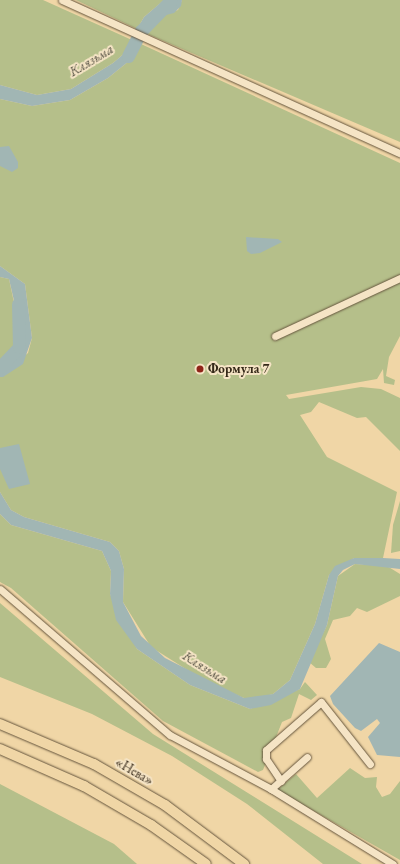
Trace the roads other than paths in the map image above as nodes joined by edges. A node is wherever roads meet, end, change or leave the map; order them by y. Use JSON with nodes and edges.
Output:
{"nodes":[{"id":1,"x":62,"y":0,"type":"edge"},
{"id":2,"x":400,"y":152,"type":"edge"},
{"id":3,"x":400,"y":278,"type":"edge"},
{"id":4,"x":275,"y":336,"type":"dead end"},
{"id":5,"x":0,"y":589,"type":"edge"},
{"id":6,"x":0,"y":724,"type":"edge"},
{"id":7,"x":0,"y":749,"type":"edge"},
{"id":8,"x":307,"y":758,"type":"dead end"},
{"id":9,"x":370,"y":764,"type":"dead end"},
{"id":10,"x":281,"y":781,"type":"junction"},
{"id":11,"x":271,"y":789,"type":"junction"},
{"id":12,"x":206,"y":864,"type":"edge"},
{"id":13,"x":244,"y":864,"type":"edge"},
{"id":14,"x":393,"y":864,"type":"edge"}],
"edges":[{"from":1,"to":2,"type":"street"},
{"from":3,"to":4,"type":"street"},
{"from":5,"to":11,"type":"street"},
{"from":6,"to":13,"type":"highway","name":"«Нева»"},
{"from":7,"to":12,"type":"highway"},
{"from":8,"to":10,"type":"street"},
{"from":9,"to":10,"type":"street"},
{"from":10,"to":11,"type":"street"},
{"from":11,"to":14,"type":"street"}]}
